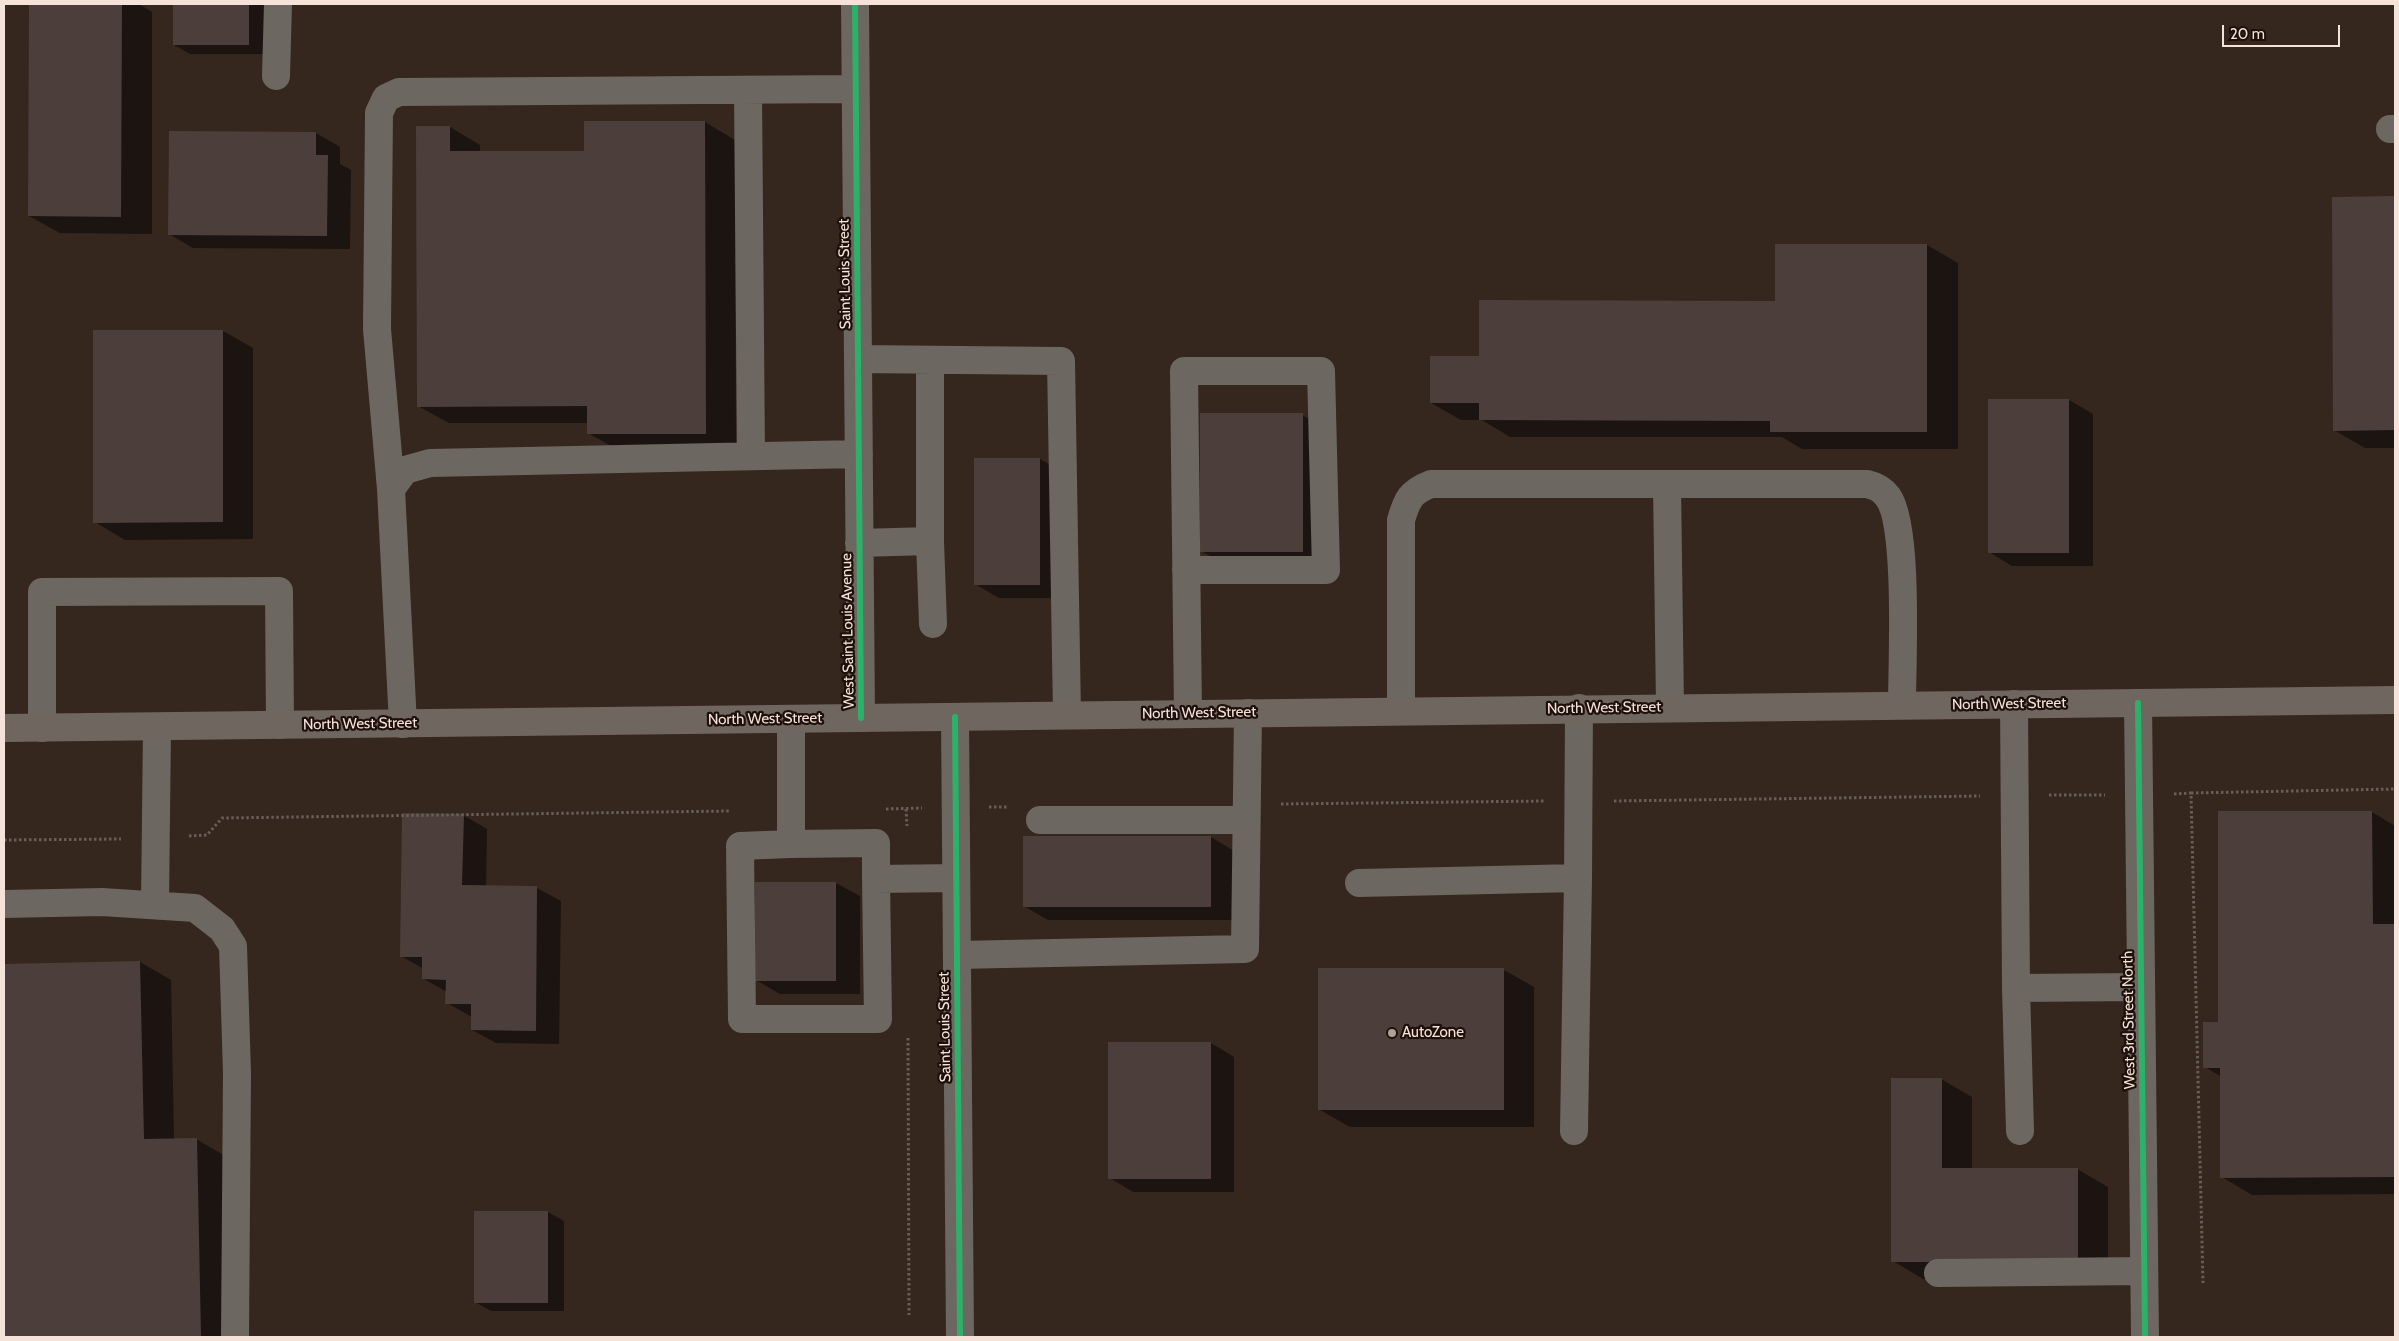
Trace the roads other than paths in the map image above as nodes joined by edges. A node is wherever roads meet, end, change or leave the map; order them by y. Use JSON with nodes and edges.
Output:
{"nodes":[{"id":1,"x":278,"y":4,"type":"edge"},
{"id":2,"x":854,"y":4,"type":"edge"},
{"id":3,"x":276,"y":76,"type":"dead end"},
{"id":4,"x":855,"y":89,"type":"junction"},
{"id":5,"x":748,"y":90,"type":"junction"},
{"id":6,"x":858,"y":359,"type":"junction"},
{"id":7,"x":930,"y":360,"type":"junction"},
{"id":8,"x":859,"y":454,"type":"junction"},
{"id":9,"x":751,"y":456,"type":"junction"},
{"id":10,"x":1667,"y":484,"type":"junction"},
{"id":11,"x":391,"y":489,"type":"junction"},
{"id":12,"x":930,"y":541,"type":"junction"},
{"id":13,"x":859,"y":543,"type":"junction"},
{"id":14,"x":1186,"y":570,"type":"junction"},
{"id":15,"x":933,"y":624,"type":"dead end"},
{"id":16,"x":2395,"y":700,"type":"edge"},
{"id":17,"x":2138,"y":703,"type":"junction"},
{"id":18,"x":2014,"y":704,"type":"junction"},
{"id":19,"x":1902,"y":705,"type":"junction"},
{"id":20,"x":1670,"y":707,"type":"junction"},
{"id":21,"x":1579,"y":708,"type":"junction"},
{"id":22,"x":1401,"y":711,"type":"junction"},
{"id":23,"x":1248,"y":713,"type":"junction"},
{"id":24,"x":1188,"y":714,"type":"junction"},
{"id":25,"x":1067,"y":715,"type":"junction"},
{"id":26,"x":955,"y":717,"type":"junction"},
{"id":27,"x":861,"y":718,"type":"junction"},
{"id":28,"x":791,"y":719,"type":"junction"},
{"id":29,"x":403,"y":724,"type":"junction"},
{"id":30,"x":280,"y":725,"type":"junction"},
{"id":31,"x":157,"y":727,"type":"junction"},
{"id":32,"x":4,"y":728,"type":"edge"},
{"id":33,"x":42,"y":728,"type":"junction"},
{"id":34,"x":1246,"y":812,"type":"junction"},
{"id":35,"x":1040,"y":820,"type":"dead end"},
{"id":36,"x":791,"y":844,"type":"junction"},
{"id":37,"x":956,"y":878,"type":"junction"},
{"id":38,"x":1578,"y":878,"type":"junction"},
{"id":39,"x":876,"y":880,"type":"junction"},
{"id":40,"x":1359,"y":883,"type":"dead end"},
{"id":41,"x":4,"y":904,"type":"edge"},
{"id":42,"x":155,"y":906,"type":"junction"},
{"id":43,"x":957,"y":955,"type":"junction"},
{"id":44,"x":2141,"y":987,"type":"junction"},
{"id":45,"x":2016,"y":988,"type":"junction"},
{"id":46,"x":1574,"y":1131,"type":"dead end"},
{"id":47,"x":2020,"y":1131,"type":"dead end"},
{"id":48,"x":2144,"y":1271,"type":"junction"},
{"id":49,"x":1938,"y":1274,"type":"dead end"},
{"id":50,"x":235,"y":1337,"type":"edge"},
{"id":51,"x":960,"y":1337,"type":"edge"},
{"id":52,"x":2145,"y":1337,"type":"edge"}],
"edges":[{"from":1,"to":3,"type":"street"},
{"from":2,"to":4,"type":"street","name":"Saint Louis Street"},
{"from":4,"to":5,"type":"street"},
{"from":4,"to":6,"type":"street","name":"Saint Louis Street"},
{"from":5,"to":9,"type":"street"},
{"from":5,"to":11,"type":"street"},
{"from":6,"to":7,"type":"street"},
{"from":6,"to":8,"type":"street","name":"Saint Louis Street"},
{"from":7,"to":12,"type":"street"},
{"from":7,"to":25,"type":"street"},
{"from":8,"to":9,"type":"street"},
{"from":8,"to":13,"type":"street","name":"Saint Louis Street"},
{"from":9,"to":11,"type":"street"},
{"from":10,"to":19,"type":"street"},
{"from":10,"to":20,"type":"street"},
{"from":10,"to":22,"type":"street"},
{"from":11,"to":29,"type":"street"},
{"from":12,"to":13,"type":"street"},
{"from":12,"to":15,"type":"street"},
{"from":13,"to":27,"type":"street","name":"West Saint Louis Avenue"},
{"from":14,"to":14,"type":"street"},
{"from":14,"to":24,"type":"street"},
{"from":16,"to":17,"type":"main road","name":"North West Street"},
{"from":17,"to":18,"type":"main road","name":"North West Street"},
{"from":17,"to":44,"type":"street","name":"West 3rd Street North"},
{"from":18,"to":19,"type":"main road","name":"North West Street"},
{"from":18,"to":45,"type":"street"},
{"from":19,"to":20,"type":"main road","name":"North West Street"},
{"from":20,"to":21,"type":"main road","name":"North West Street"},
{"from":21,"to":22,"type":"main road","name":"North West Street"},
{"from":21,"to":38,"type":"street"},
{"from":22,"to":23,"type":"main road","name":"North West Street"},
{"from":23,"to":24,"type":"main road","name":"North West Street"},
{"from":23,"to":34,"type":"street"},
{"from":24,"to":25,"type":"main road","name":"North West Street"},
{"from":25,"to":26,"type":"main road","name":"North West Street"},
{"from":26,"to":27,"type":"main road","name":"North West Street"},
{"from":26,"to":37,"type":"street","name":"Saint Louis Street"},
{"from":27,"to":28,"type":"main road","name":"North West Street"},
{"from":28,"to":29,"type":"main road","name":"North West Street"},
{"from":28,"to":36,"type":"street"},
{"from":29,"to":30,"type":"main road","name":"North West Street"},
{"from":30,"to":31,"type":"main road","name":"North West Street"},
{"from":30,"to":33,"type":"street"},
{"from":31,"to":33,"type":"main road","name":"North West Street"},
{"from":31,"to":42,"type":"street"},
{"from":32,"to":33,"type":"main road","name":"North West Street"},
{"from":34,"to":35,"type":"street"},
{"from":34,"to":43,"type":"street"},
{"from":36,"to":39,"type":"street"},
{"from":36,"to":39,"type":"street"},
{"from":37,"to":39,"type":"street"},
{"from":37,"to":43,"type":"street","name":"Saint Louis Street"},
{"from":38,"to":40,"type":"street"},
{"from":38,"to":46,"type":"street"},
{"from":41,"to":42,"type":"street"},
{"from":42,"to":50,"type":"street"},
{"from":43,"to":51,"type":"street","name":"Saint Louis Street"},
{"from":44,"to":45,"type":"street"},
{"from":44,"to":48,"type":"street","name":"West 3rd Street North"},
{"from":45,"to":47,"type":"street"},
{"from":48,"to":49,"type":"street"},
{"from":48,"to":52,"type":"street","name":"West 3rd Street North"}]}
